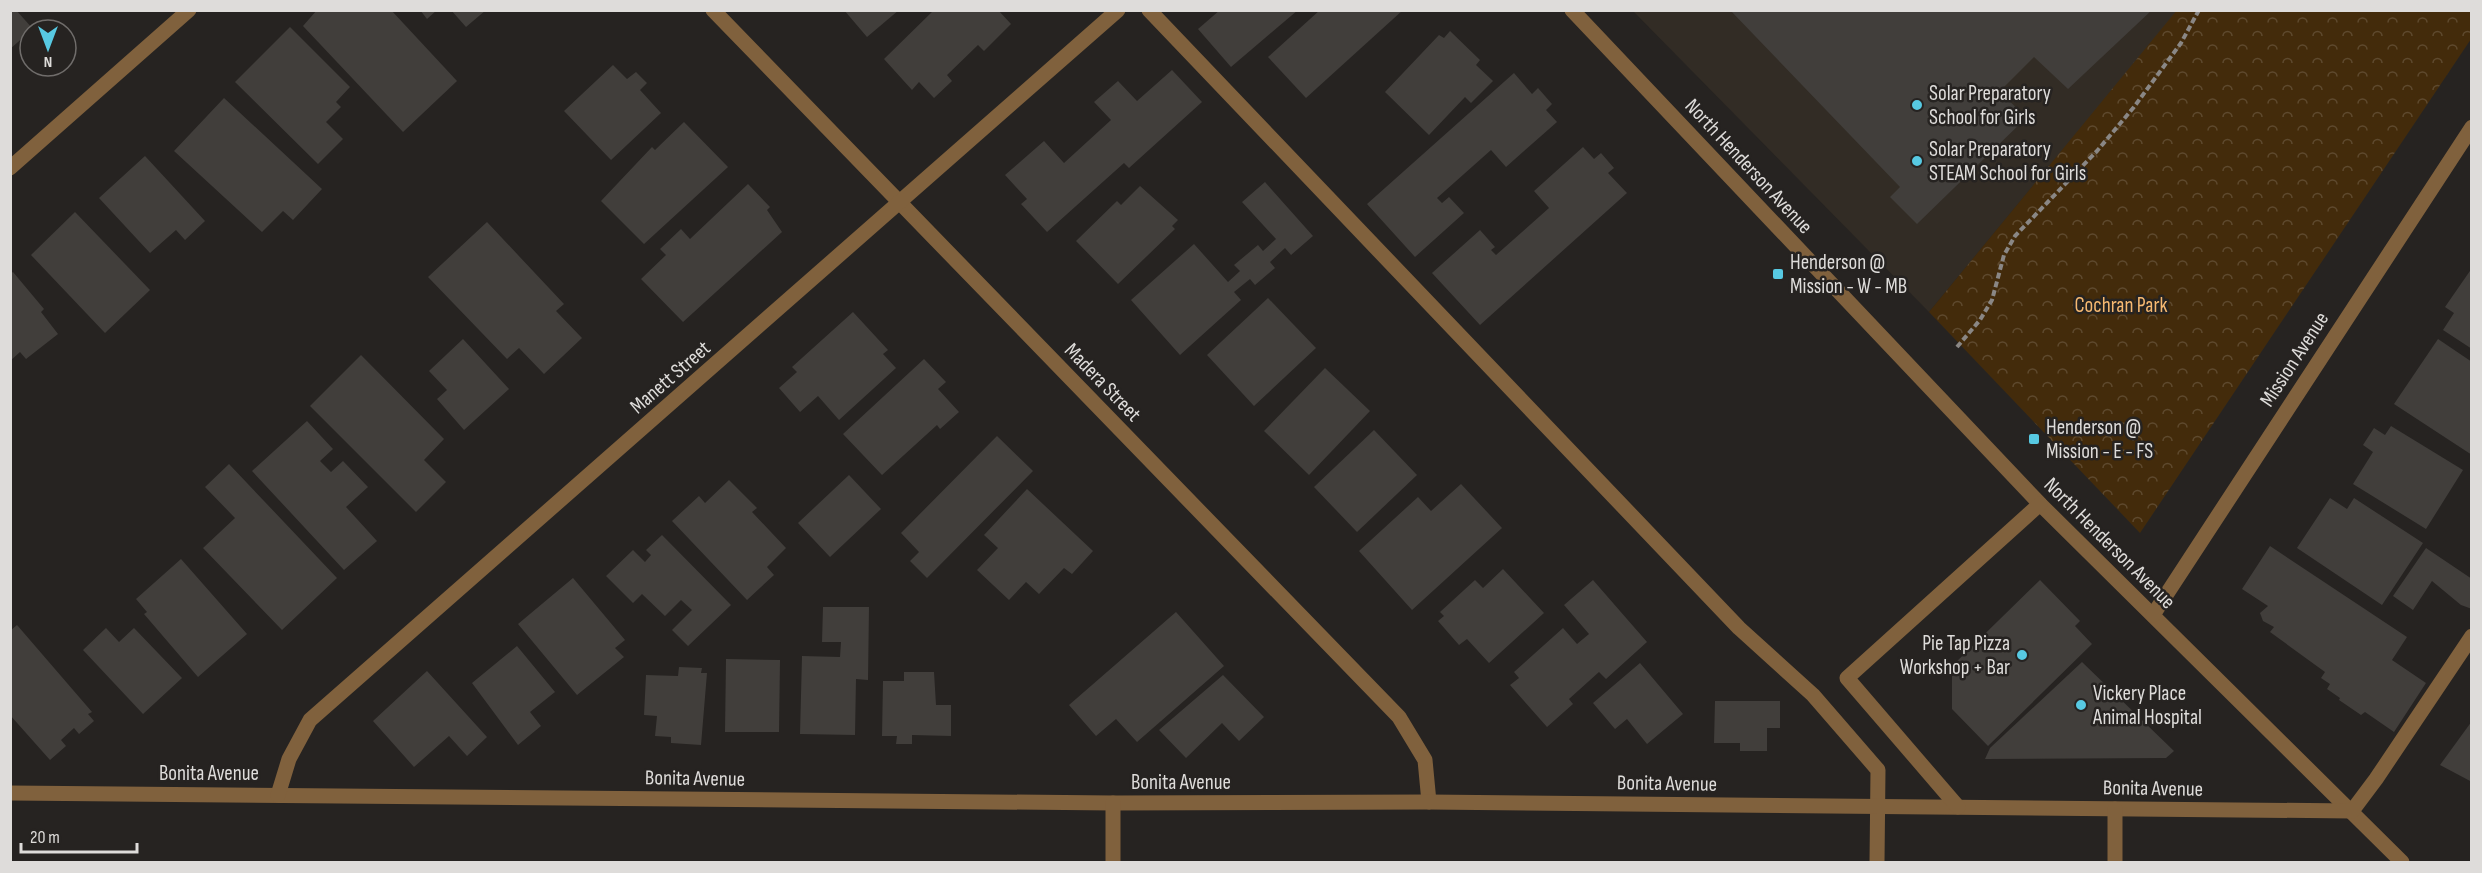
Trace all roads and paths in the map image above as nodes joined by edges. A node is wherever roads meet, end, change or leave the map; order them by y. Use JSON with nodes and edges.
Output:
{"nodes":[{"id":1,"x":189,"y":10,"type":"edge"},
{"id":2,"x":713,"y":10,"type":"edge"},
{"id":3,"x":1118,"y":10,"type":"edge"},
{"id":4,"x":1149,"y":10,"type":"edge"},
{"id":5,"x":1572,"y":10,"type":"edge"},
{"id":6,"x":2199,"y":10,"type":"edge"},
{"id":7,"x":2472,"y":127,"type":"edge"},
{"id":8,"x":10,"y":168,"type":"edge"},
{"id":9,"x":899,"y":203,"type":"junction"},
{"id":10,"x":1957,"y":347,"type":"dead end"},
{"id":11,"x":2040,"y":504,"type":"junction"},
{"id":12,"x":2153,"y":615,"type":"junction"},
{"id":13,"x":2472,"y":636,"type":"edge"},
{"id":14,"x":10,"y":793,"type":"edge"},
{"id":15,"x":278,"y":795,"type":"junction"},
{"id":16,"x":1429,"y":802,"type":"junction"},
{"id":17,"x":1113,"y":803,"type":"junction"},
{"id":18,"x":1876,"y":807,"type":"junction"},
{"id":19,"x":1958,"y":807,"type":"junction"},
{"id":20,"x":2115,"y":809,"type":"junction"},
{"id":21,"x":2352,"y":811,"type":"junction"},
{"id":22,"x":1113,"y":862,"type":"edge"},
{"id":23,"x":1876,"y":862,"type":"edge"},
{"id":24,"x":2115,"y":862,"type":"edge"},
{"id":25,"x":2402,"y":862,"type":"edge"}],
"edges":[{"from":1,"to":8,"type":"street"},
{"from":2,"to":9,"type":"street","name":"Madera Street"},
{"from":3,"to":9,"type":"street","name":"Manett Street"},
{"from":4,"to":18,"type":"street"},
{"from":5,"to":11,"type":"street","name":"North Henderson Avenue"},
{"from":6,"to":10,"type":"path"},
{"from":7,"to":12,"type":"street","name":"Mission Avenue"},
{"from":9,"to":15,"type":"street","name":"Manett Street"},
{"from":9,"to":16,"type":"street","name":"Madera Street"},
{"from":11,"to":12,"type":"street","name":"North Henderson Avenue"},
{"from":11,"to":19,"type":"street"},
{"from":12,"to":21,"type":"street","name":"North Henderson Avenue"},
{"from":13,"to":21,"type":"street"},
{"from":14,"to":15,"type":"street","name":"Bonita Avenue"},
{"from":15,"to":17,"type":"street","name":"Bonita Avenue"},
{"from":16,"to":17,"type":"street","name":"Bonita Avenue"},
{"from":16,"to":18,"type":"street","name":"Bonita Avenue"},
{"from":17,"to":22,"type":"street"},
{"from":18,"to":19,"type":"street","name":"Bonita Avenue"},
{"from":18,"to":23,"type":"street"},
{"from":19,"to":20,"type":"street","name":"Bonita Avenue"},
{"from":20,"to":21,"type":"street","name":"Bonita Avenue"},
{"from":20,"to":24,"type":"street"},
{"from":21,"to":25,"type":"street","name":"North Henderson Avenue"}]}
